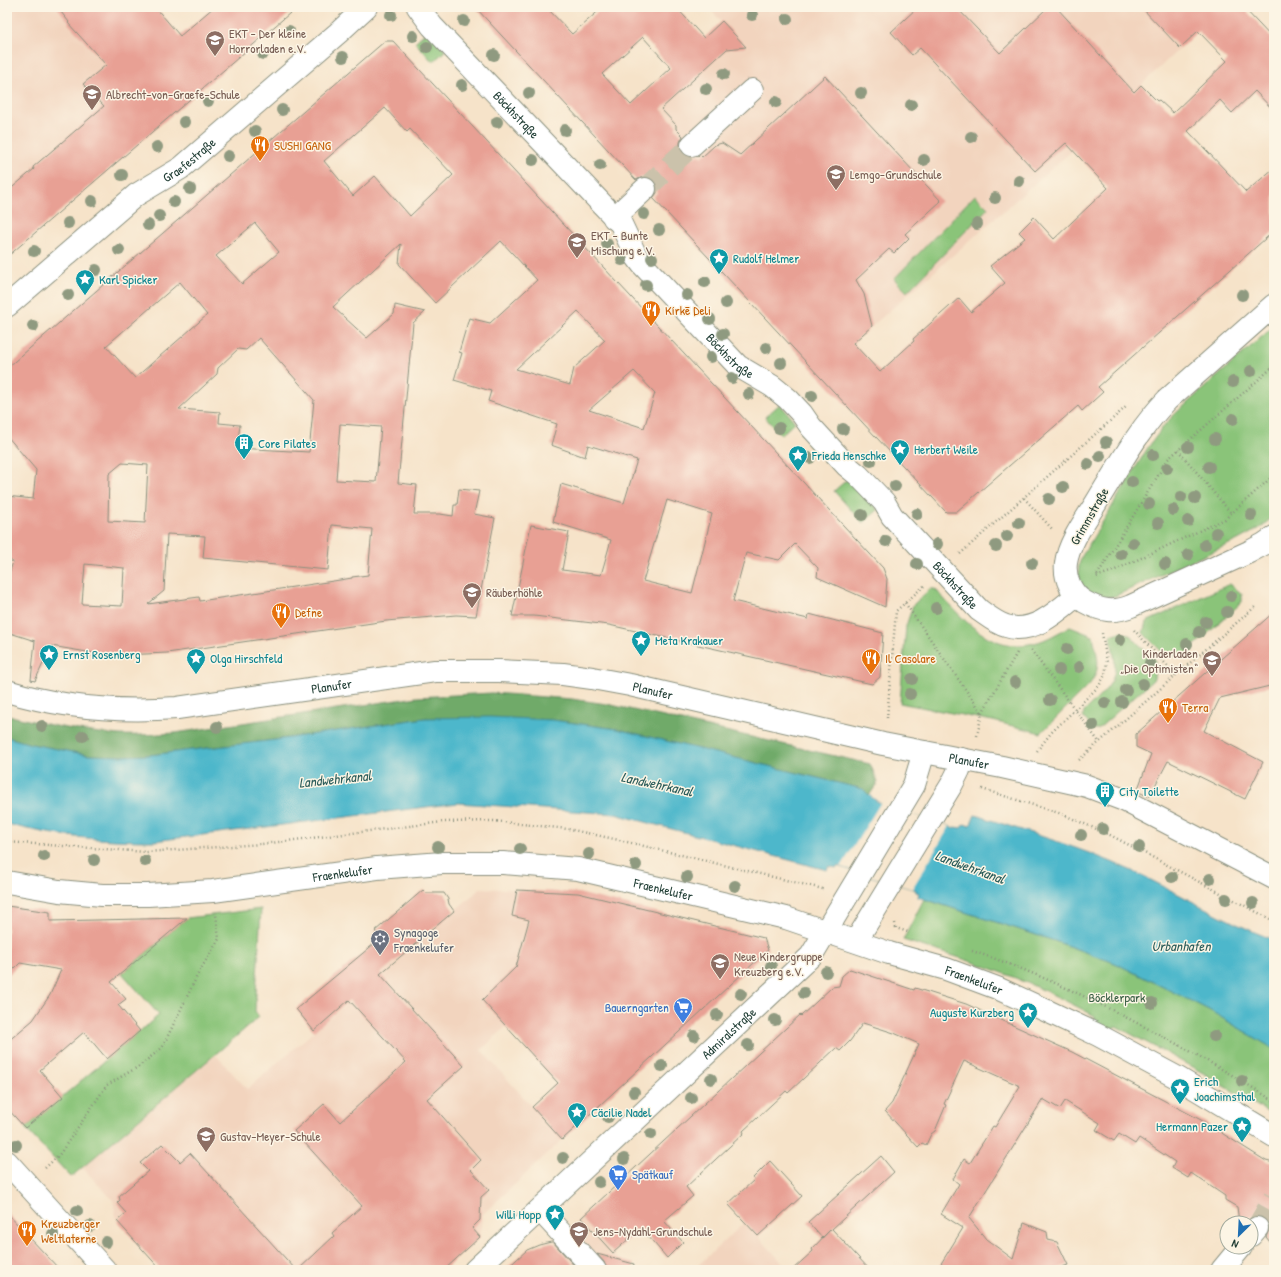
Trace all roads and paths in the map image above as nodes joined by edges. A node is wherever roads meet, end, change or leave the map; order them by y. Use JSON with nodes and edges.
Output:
{"nodes":[{"id":1,"x":366,"y":7,"type":"edge"},
{"id":2,"x":418,"y":7,"type":"edge"},
{"id":3,"x":752,"y":90,"type":"dead end"},
{"id":4,"x":692,"y":146,"type":"tunnel mouth"},
{"id":5,"x":645,"y":189,"type":"tunnel mouth"},
{"id":6,"x":614,"y":218,"type":"junction"},
{"id":7,"x":7,"y":306,"type":"edge"},
{"id":8,"x":1274,"y":306,"type":"edge"},
{"id":9,"x":1274,"y":366,"type":"edge"},
{"id":10,"x":1126,"y":407,"type":"dead end"},
{"id":11,"x":1178,"y":450,"type":"junction"},
{"id":12,"x":1274,"y":475,"type":"edge"},
{"id":13,"x":1024,"y":498,"type":"junction"},
{"id":14,"x":1231,"y":513,"type":"junction"},
{"id":15,"x":1056,"y":533,"type":"dead end"},
{"id":16,"x":1274,"y":537,"type":"edge"},
{"id":17,"x":960,"y":554,"type":"dead end"},
{"id":18,"x":926,"y":584,"type":"dead end"},
{"id":19,"x":1076,"y":596,"type":"junction"},
{"id":20,"x":905,"y":603,"type":"junction"},
{"id":21,"x":1256,"y":607,"type":"dead end"},
{"id":22,"x":1100,"y":609,"type":"junction"},
{"id":23,"x":1131,"y":627,"type":"dead end"},
{"id":24,"x":1021,"y":647,"type":"dead end"},
{"id":25,"x":1029,"y":648,"type":"dead end"},
{"id":26,"x":1176,"y":675,"type":"junction"},
{"id":27,"x":7,"y":691,"type":"edge"},
{"id":28,"x":1075,"y":709,"type":"junction"},
{"id":29,"x":982,"y":713,"type":"junction"},
{"id":30,"x":887,"y":718,"type":"dead end"},
{"id":31,"x":977,"y":736,"type":"dead end"},
{"id":32,"x":1099,"y":742,"type":"junction"},
{"id":33,"x":924,"y":752,"type":"junction"},
{"id":34,"x":961,"y":759,"type":"junction"},
{"id":35,"x":1079,"y":760,"type":"dead end"},
{"id":36,"x":1030,"y":773,"type":"junction"},
{"id":37,"x":985,"y":790,"type":"dead end"},
{"id":38,"x":1274,"y":878,"type":"edge"},
{"id":39,"x":7,"y":882,"type":"edge"},
{"id":40,"x":213,"y":891,"type":"junction"},
{"id":41,"x":1274,"y":921,"type":"edge"},
{"id":42,"x":826,"y":931,"type":"junction"},
{"id":43,"x":856,"y":941,"type":"junction"},
{"id":44,"x":1274,"y":1136,"type":"edge"},
{"id":45,"x":7,"y":1162,"type":"edge"},
{"id":46,"x":28,"y":1185,"type":"junction"},
{"id":47,"x":540,"y":1210,"type":"junction"},
{"id":48,"x":1234,"y":1255,"type":"edge"},
{"id":49,"x":105,"y":1270,"type":"edge"},
{"id":50,"x":475,"y":1270,"type":"edge"},
{"id":51,"x":595,"y":1270,"type":"edge"},
{"id":52,"x":1222,"y":1270,"type":"edge"}],
"edges":[{"from":1,"to":7,"type":"street","name":"Graefestraße"},
{"from":2,"to":6,"type":"street","name":"Böckhstraße"},
{"from":3,"to":4,"type":"street"},
{"from":5,"to":6,"type":"street"},
{"from":6,"to":19,"type":"street","name":"Böckhstraße"},
{"from":8,"to":19,"type":"street","name":"Grimmstraße"},
{"from":9,"to":11,"type":"path"},
{"from":10,"to":13,"type":"path"},
{"from":11,"to":14,"type":"path"},
{"from":11,"to":14,"type":"path"},
{"from":12,"to":14,"type":"path"},
{"from":13,"to":15,"type":"path"},
{"from":13,"to":17,"type":"path"},
{"from":16,"to":22,"type":"street"},
{"from":18,"to":20,"type":"path"},
{"from":19,"to":22,"type":"street"},
{"from":20,"to":29,"type":"path"},
{"from":20,"to":30,"type":"path"},
{"from":21,"to":26,"type":"path"},
{"from":22,"to":28,"type":"path"},
{"from":23,"to":26,"type":"path"},
{"from":24,"to":29,"type":"path"},
{"from":25,"to":28,"type":"path"},
{"from":26,"to":32,"type":"path"},
{"from":27,"to":33,"type":"street","name":"Planufer"},
{"from":28,"to":32,"type":"path"},
{"from":28,"to":36,"type":"path"},
{"from":29,"to":31,"type":"path"},
{"from":32,"to":35,"type":"path"},
{"from":33,"to":34,"type":"street","name":"Planufer"},
{"from":33,"to":42,"type":"street","name":"Admiralstraße"},
{"from":34,"to":36,"type":"street","name":"Planufer"},
{"from":34,"to":43,"type":"street"},
{"from":36,"to":38,"type":"street","name":"Planufer"},
{"from":37,"to":41,"type":"path"},
{"from":39,"to":40,"type":"street","name":"Fraenkelufer"},
{"from":40,"to":42,"type":"street","name":"Fraenkelufer"},
{"from":40,"to":46,"type":"path"},
{"from":42,"to":43,"type":"street","name":"Fraenkelufer"},
{"from":42,"to":47,"type":"street","name":"Admiralstraße"},
{"from":43,"to":44,"type":"street","name":"Fraenkelufer"},
{"from":45,"to":46,"type":"street"},
{"from":46,"to":49,"type":"street"},
{"from":47,"to":50,"type":"street","name":"Admiralstraße"},
{"from":47,"to":51,"type":"street"},
{"from":48,"to":52,"type":"street"}]}
